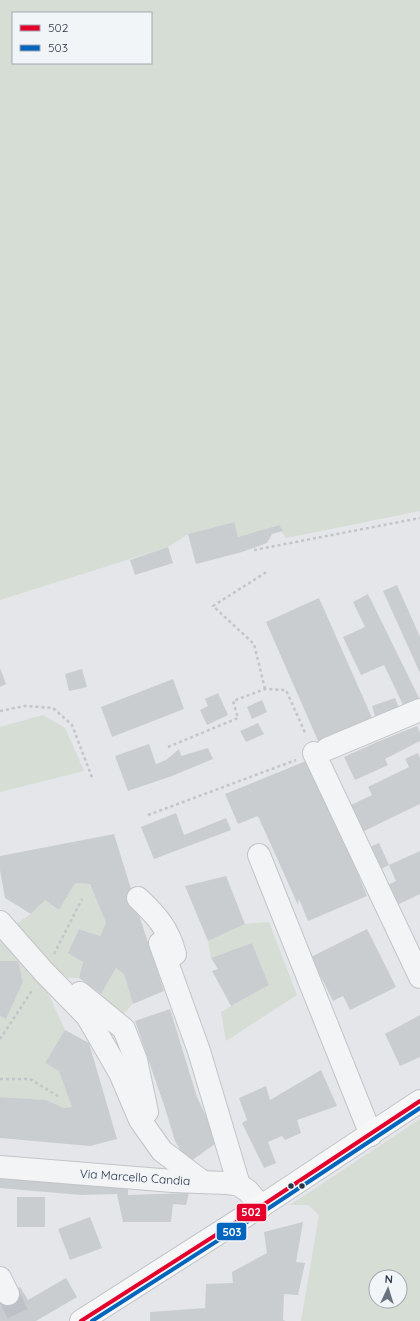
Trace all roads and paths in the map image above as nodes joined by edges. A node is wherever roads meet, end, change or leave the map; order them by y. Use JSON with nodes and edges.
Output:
{"nodes":[{"id":1,"x":420,"y":518,"type":"edge"},
{"id":2,"x":254,"y":550,"type":"dead end"},
{"id":3,"x":268,"y":571,"type":"dead end"},
{"id":4,"x":265,"y":689,"type":"junction"},
{"id":5,"x":420,"y":710,"type":"edge"},
{"id":6,"x":0,"y":711,"type":"edge"},
{"id":7,"x":168,"y":747,"type":"dead end"},
{"id":8,"x":320,"y":751,"type":"junction"},
{"id":9,"x":92,"y":780,"type":"dead end"},
{"id":10,"x":148,"y":815,"type":"dead end"},
{"id":11,"x":259,"y":855,"type":"dead end"},
{"id":12,"x":138,"y":898,"type":"dead end"},
{"id":13,"x":0,"y":922,"type":"edge"},
{"id":14,"x":160,"y":943,"type":"dead end"},
{"id":15,"x":420,"y":977,"type":"edge"},
{"id":16,"x":199,"y":1051,"type":"junction"},
{"id":17,"x":0,"y":1080,"type":"edge"},
{"id":18,"x":58,"y":1096,"type":"dead end"},
{"id":19,"x":420,"y":1101,"type":"edge"},
{"id":20,"x":371,"y":1135,"type":"junction"},
{"id":21,"x":0,"y":1167,"type":"edge"},
{"id":22,"x":203,"y":1182,"type":"junction"},
{"id":23,"x":239,"y":1185,"type":"junction"},
{"id":24,"x":260,"y":1207,"type":"junction"},
{"id":25,"x":81,"y":1321,"type":"edge"}],
"edges":[{"from":1,"to":2,"type":"path"},
{"from":3,"to":4,"type":"path"},
{"from":4,"to":7,"type":"path"},
{"from":4,"to":8,"type":"path"},
{"from":5,"to":8,"type":"street"},
{"from":6,"to":9,"type":"path"},
{"from":8,"to":10,"type":"path"},
{"from":8,"to":15,"type":"street"},
{"from":11,"to":20,"type":"street"},
{"from":12,"to":16,"type":"street"},
{"from":13,"to":22,"type":"street"},
{"from":14,"to":16,"type":"street"},
{"from":16,"to":23,"type":"street"},
{"from":17,"to":18,"type":"path"},
{"from":19,"to":20,"type":"main road"},
{"from":20,"to":24,"type":"main road"},
{"from":21,"to":22,"type":"street","name":"Via Marcello Candia"},
{"from":22,"to":23,"type":"street","name":"Via Marcello Candia"},
{"from":23,"to":24,"type":"street"},
{"from":24,"to":25,"type":"main road"}]}
